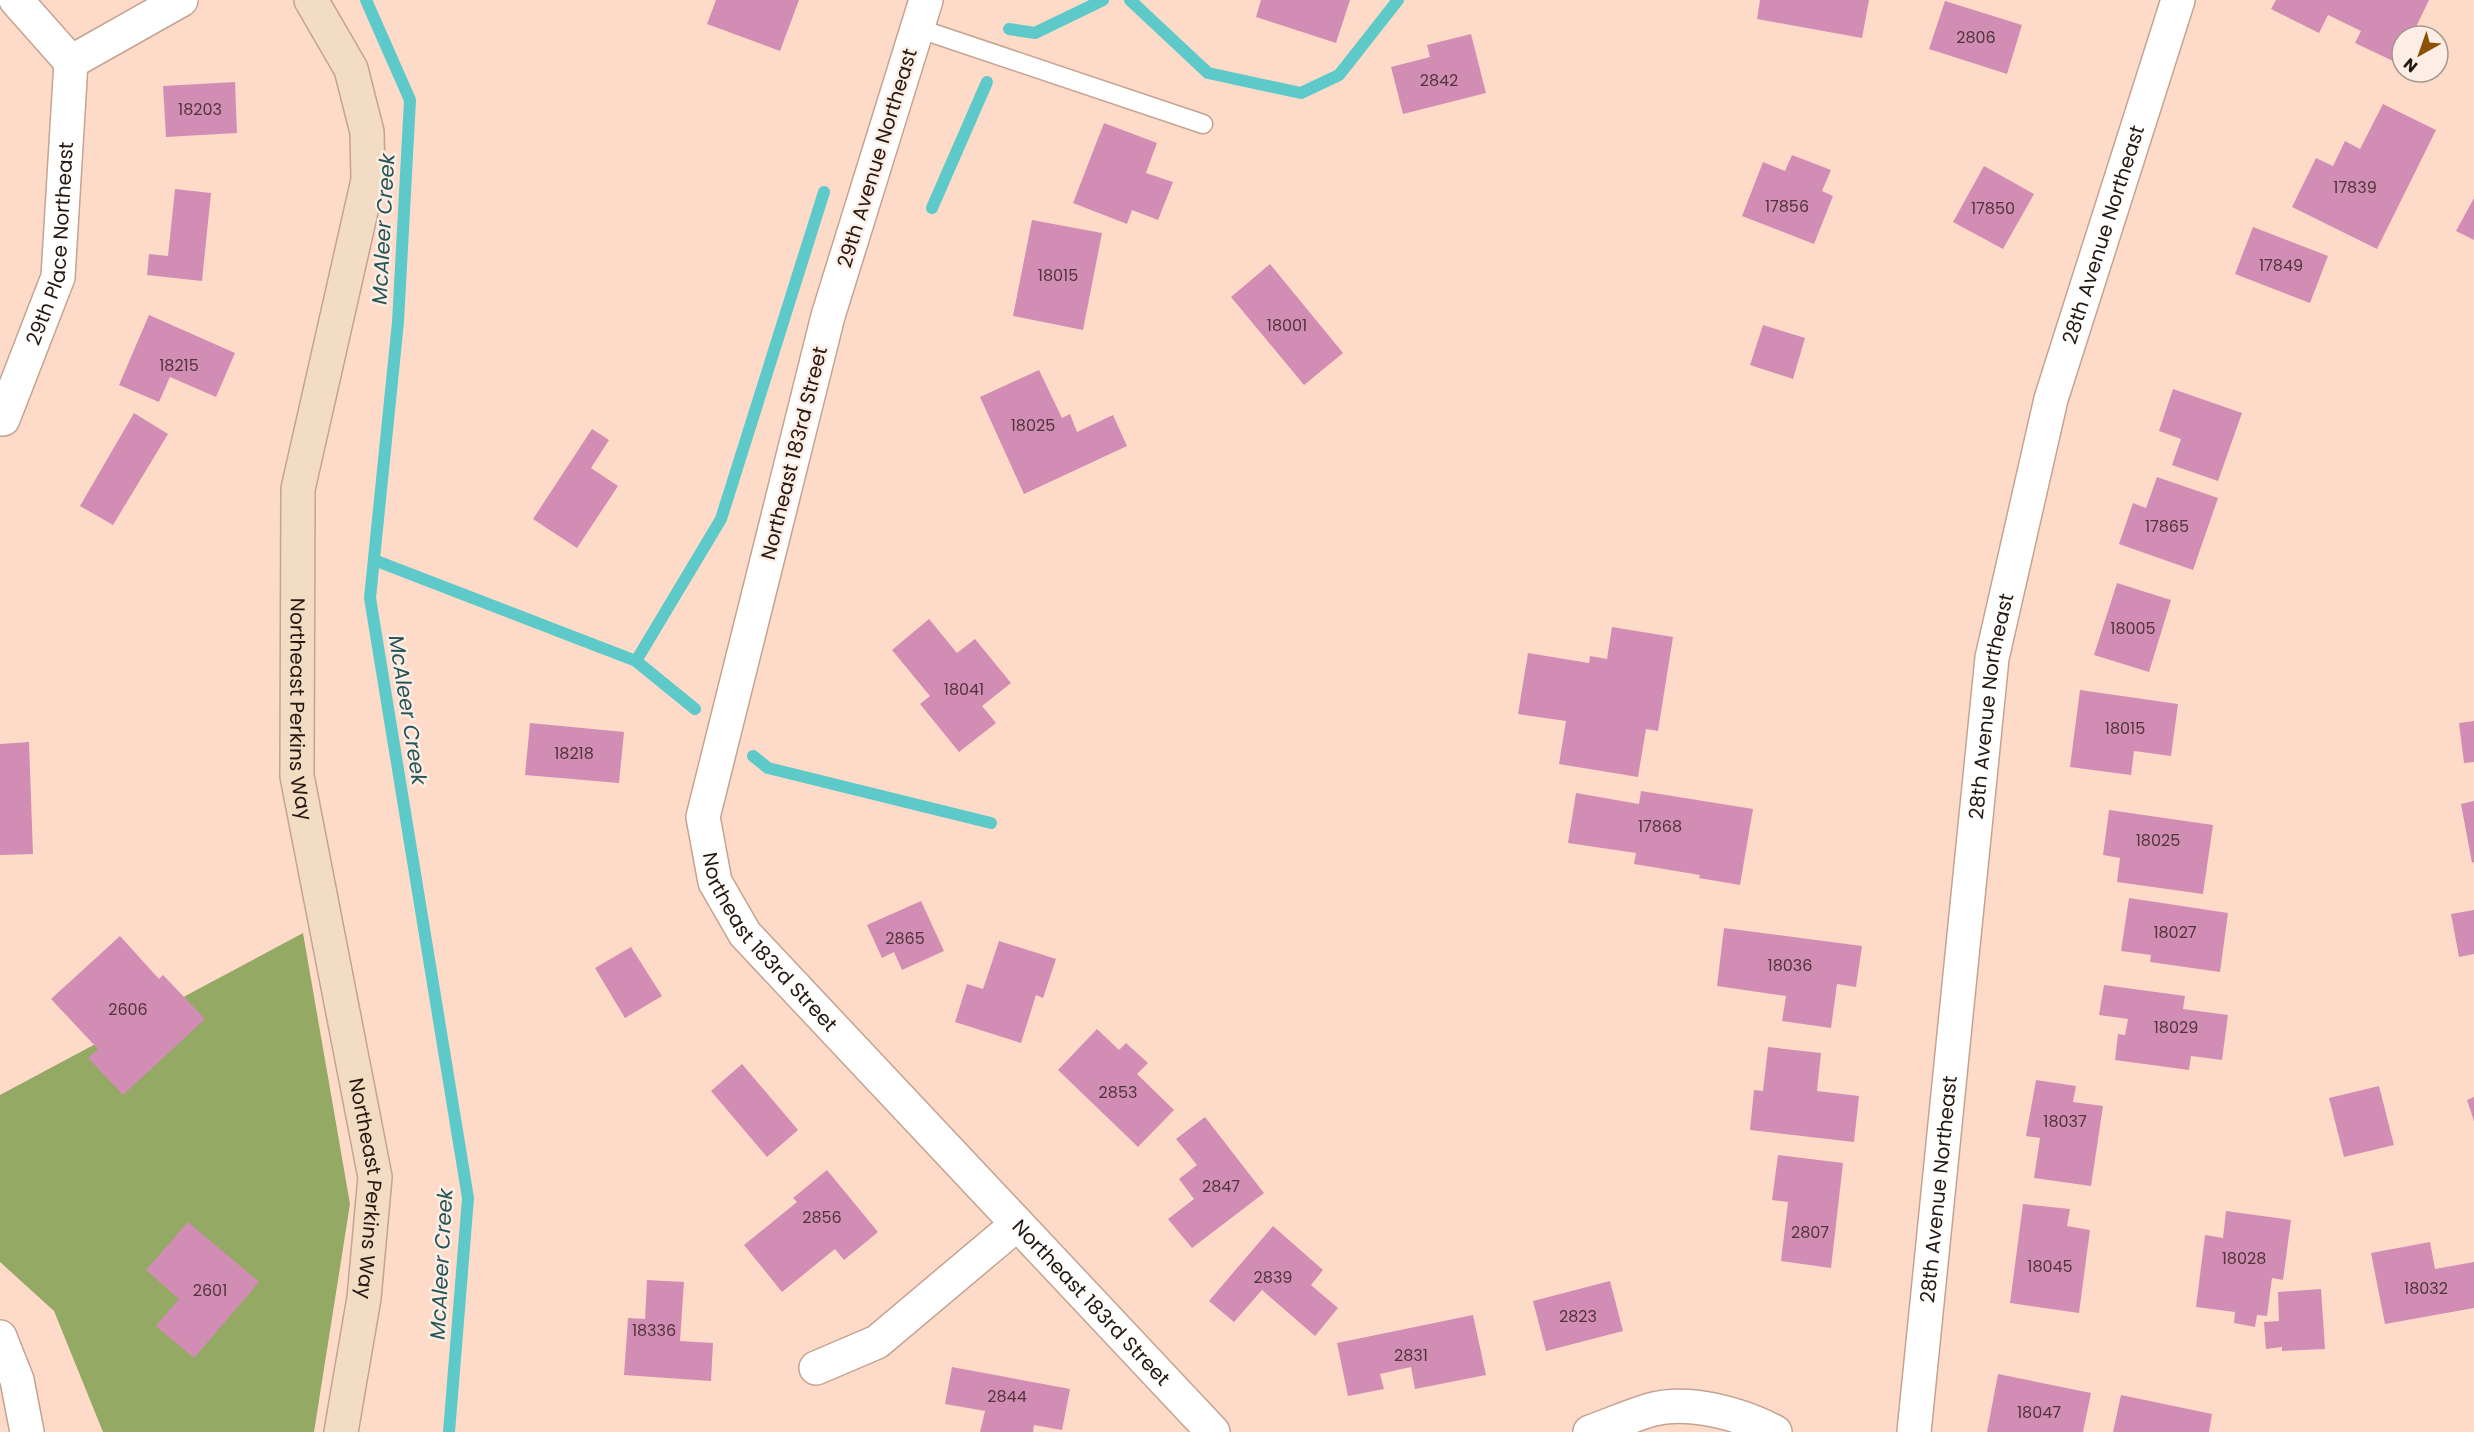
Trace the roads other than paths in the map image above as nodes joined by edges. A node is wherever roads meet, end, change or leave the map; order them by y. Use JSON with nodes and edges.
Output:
{"nodes":[{"id":1,"x":16,"y":0,"type":"edge"},
{"id":2,"x":181,"y":0,"type":"edge"},
{"id":3,"x":311,"y":0,"type":"edge"},
{"id":4,"x":2178,"y":0,"type":"edge"},
{"id":5,"x":922,"y":14,"type":"edge"},
{"id":6,"x":71,"y":62,"type":"junction"},
{"id":7,"x":1203,"y":124,"type":"dead end"},
{"id":8,"x":828,"y":316,"type":"joint"},
{"id":9,"x":3,"y":419,"type":"dead end"},
{"id":10,"x":1016,"y":1225,"type":"junction"},
{"id":11,"x":0,"y":1337,"type":"edge"},
{"id":12,"x":816,"y":1368,"type":"dead end"},
{"id":13,"x":27,"y":1432,"type":"edge"},
{"id":14,"x":341,"y":1432,"type":"edge"},
{"id":15,"x":1213,"y":1432,"type":"edge"},
{"id":16,"x":1590,"y":1432,"type":"edge"},
{"id":17,"x":1775,"y":1432,"type":"edge"},
{"id":18,"x":1914,"y":1432,"type":"edge"}],
"edges":[{"from":1,"to":6,"type":"street"},
{"from":2,"to":6,"type":"street"},
{"from":3,"to":14,"type":"street","name":"Northeast Perkins Way"},
{"from":4,"to":18,"type":"street","name":"28th Avenue Northeast"},
{"from":5,"to":7,"type":"lane"},
{"from":5,"to":8,"type":"street","name":"29th Avenue Northeast"},
{"from":6,"to":9,"type":"street","name":"29th Place Northeast"},
{"from":8,"to":10,"type":"street","name":"Northeast 183rd Street"},
{"from":10,"to":12,"type":"street"},
{"from":10,"to":15,"type":"street","name":"Northeast 183rd Street"},
{"from":11,"to":13,"type":"street"},
{"from":16,"to":17,"type":"street"}]}
